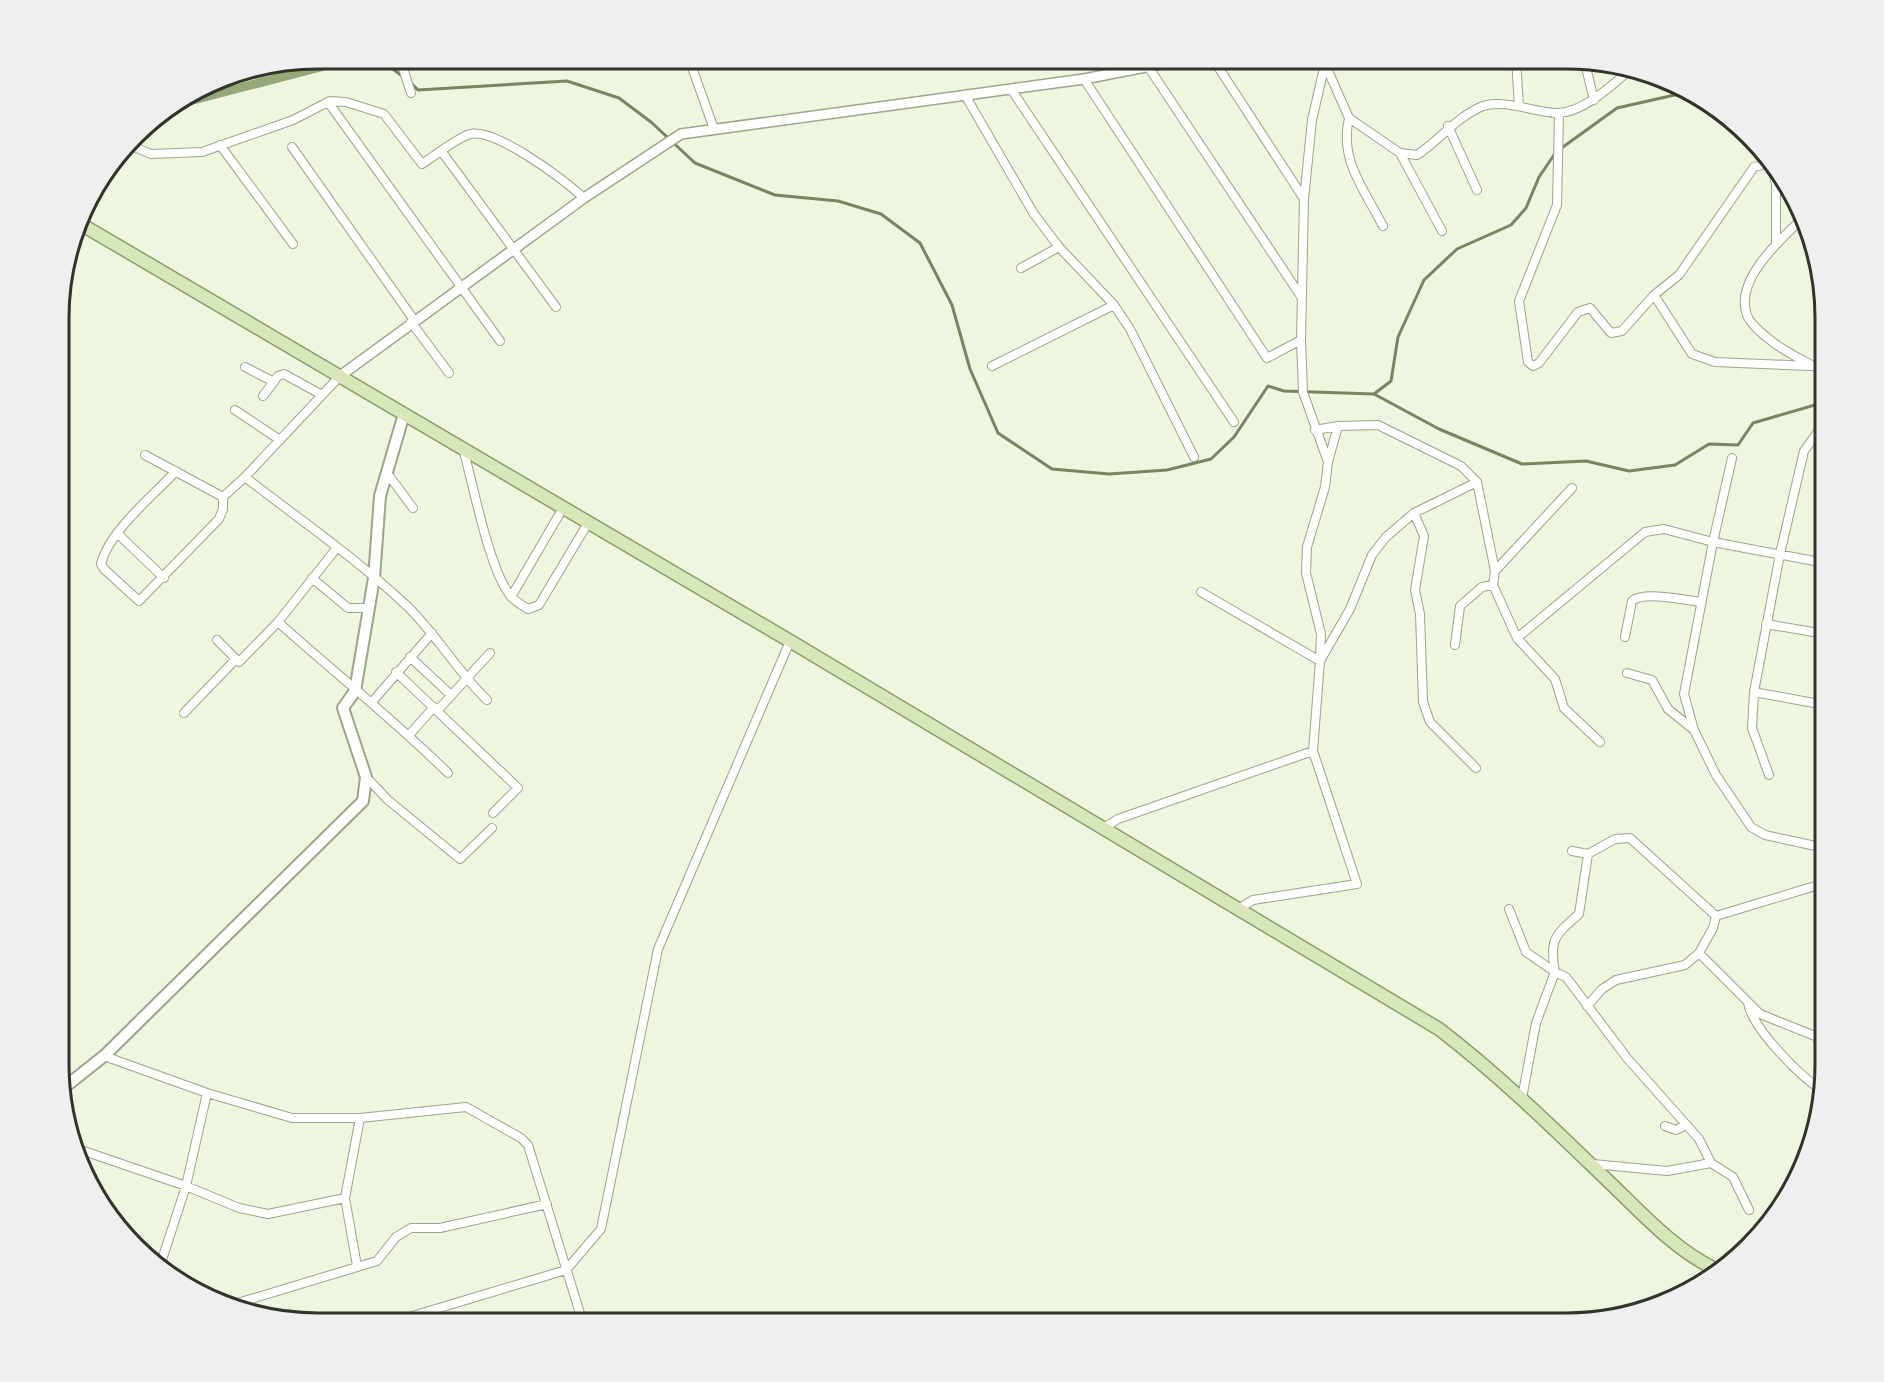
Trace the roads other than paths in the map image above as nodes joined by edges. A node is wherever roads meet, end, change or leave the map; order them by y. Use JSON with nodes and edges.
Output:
{"nodes":[{"id":1,"x":403,"y":69,"type":"edge"},
{"id":2,"x":693,"y":69,"type":"edge"},
{"id":3,"x":1143,"y":69,"type":"edge"},
{"id":4,"x":1150,"y":69,"type":"edge"},
{"id":5,"x":1220,"y":69,"type":"edge"},
{"id":6,"x":1324,"y":69,"type":"edge"},
{"id":7,"x":1327,"y":69,"type":"edge"},
{"id":8,"x":1517,"y":69,"type":"edge"},
{"id":9,"x":1587,"y":70,"type":"edge"},
{"id":10,"x":1623,"y":76,"type":"edge"},
{"id":11,"x":1084,"y":79,"type":"junction"},
{"id":12,"x":1011,"y":89,"type":"junction"},
{"id":13,"x":411,"y":93,"type":"dead end"},
{"id":14,"x":965,"y":95,"type":"junction"},
{"id":15,"x":1594,"y":100,"type":"junction"},
{"id":16,"x":328,"y":102,"type":"junction"},
{"id":17,"x":1519,"y":106,"type":"junction"},
{"id":18,"x":1559,"y":114,"type":"junction"},
{"id":19,"x":1349,"y":117,"type":"junction"},
{"id":20,"x":1448,"y":126,"type":"junction"},
{"id":21,"x":714,"y":129,"type":"junction"},
{"id":22,"x":220,"y":145,"type":"junction"},
{"id":23,"x":292,"y":147,"type":"dead end"},
{"id":24,"x":137,"y":148,"type":"edge"},
{"id":25,"x":442,"y":152,"type":"junction"},
{"id":26,"x":1401,"y":153,"type":"junction"},
{"id":27,"x":1763,"y":165,"type":"edge"},
{"id":28,"x":1776,"y":184,"type":"edge"},
{"id":29,"x":1477,"y":190,"type":"dead end"},
{"id":30,"x":584,"y":198,"type":"junction"},
{"id":31,"x":1304,"y":199,"type":"junction"},
{"id":32,"x":1797,"y":224,"type":"edge"},
{"id":33,"x":1383,"y":226,"type":"dead end"},
{"id":34,"x":86,"y":227,"type":"edge"},
{"id":35,"x":1442,"y":231,"type":"dead end"},
{"id":36,"x":293,"y":244,"type":"dead end"},
{"id":37,"x":1776,"y":244,"type":"junction"},
{"id":38,"x":1059,"y":247,"type":"junction"},
{"id":39,"x":513,"y":248,"type":"junction"},
{"id":40,"x":1021,"y":268,"type":"dead end"},
{"id":41,"x":460,"y":287,"type":"junction"},
{"id":42,"x":1654,"y":295,"type":"junction"},
{"id":43,"x":1302,"y":298,"type":"junction"},
{"id":44,"x":1114,"y":305,"type":"junction"},
{"id":45,"x":556,"y":308,"type":"dead end"},
{"id":46,"x":413,"y":321,"type":"junction"},
{"id":47,"x":1301,"y":339,"type":"junction"},
{"id":48,"x":500,"y":341,"type":"dead end"},
{"id":49,"x":992,"y":366,"type":"dead end"},
{"id":50,"x":1815,"y":366,"type":"joint"},
{"id":51,"x":245,"y":367,"type":"dead end"},
{"id":52,"x":449,"y":373,"type":"dead end"},
{"id":53,"x":340,"y":376,"type":"junction"},
{"id":54,"x":274,"y":382,"type":"junction"},
{"id":55,"x":322,"y":395,"type":"junction"},
{"id":56,"x":263,"y":396,"type":"dead end"},
{"id":57,"x":235,"y":410,"type":"dead end"},
{"id":58,"x":404,"y":414,"type":"junction"},
{"id":59,"x":1234,"y":422,"type":"dead end"},
{"id":60,"x":1338,"y":426,"type":"junction"},
{"id":61,"x":1315,"y":430,"type":"junction"},
{"id":62,"x":1815,"y":436,"type":"edge"},
{"id":63,"x":280,"y":440,"type":"junction"},
{"id":64,"x":463,"y":448,"type":"junction"},
{"id":65,"x":145,"y":455,"type":"dead end"},
{"id":66,"x":1194,"y":458,"type":"dead end"},
{"id":67,"x":1732,"y":458,"type":"dead end"},
{"id":68,"x":1328,"y":462,"type":"junction"},
{"id":69,"x":176,"y":471,"type":"junction"},
{"id":70,"x":387,"y":473,"type":"junction"},
{"id":71,"x":245,"y":477,"type":"junction"},
{"id":72,"x":1477,"y":482,"type":"junction"},
{"id":73,"x":1572,"y":488,"type":"dead end"},
{"id":74,"x":223,"y":496,"type":"junction"},
{"id":75,"x":413,"y":508,"type":"dead end"},
{"id":76,"x":563,"y":508,"type":"junction"},
{"id":77,"x":1413,"y":513,"type":"junction"},
{"id":78,"x":588,"y":523,"type":"junction"},
{"id":79,"x":117,"y":533,"type":"junction"},
{"id":80,"x":1713,"y":542,"type":"junction"},
{"id":81,"x":336,"y":549,"type":"junction"},
{"id":82,"x":1780,"y":554,"type":"junction"},
{"id":83,"x":1815,"y":561,"type":"edge"},
{"id":84,"x":1495,"y":571,"type":"junction"},
{"id":85,"x":164,"y":578,"type":"junction"},
{"id":86,"x":312,"y":578,"type":"junction"},
{"id":87,"x":374,"y":578,"type":"junction"},
{"id":88,"x":1493,"y":585,"type":"junction"},
{"id":89,"x":1201,"y":592,"type":"dead end"},
{"id":90,"x":511,"y":597,"type":"junction"},
{"id":91,"x":1701,"y":602,"type":"junction"},
{"id":92,"x":369,"y":608,"type":"junction"},
{"id":93,"x":278,"y":622,"type":"junction"},
{"id":94,"x":1766,"y":624,"type":"junction"},
{"id":95,"x":1815,"y":632,"type":"edge"},
{"id":96,"x":432,"y":633,"type":"junction"},
{"id":97,"x":1625,"y":637,"type":"dead end"},
{"id":98,"x":1517,"y":638,"type":"junction"},
{"id":99,"x":217,"y":640,"type":"dead end"},
{"id":100,"x":790,"y":641,"type":"junction"},
{"id":101,"x":1455,"y":645,"type":"dead end"},
{"id":102,"x":490,"y":653,"type":"dead end"},
{"id":103,"x":410,"y":657,"type":"junction"},
{"id":104,"x":236,"y":659,"type":"junction"},
{"id":105,"x":1320,"y":661,"type":"junction"},
{"id":106,"x":396,"y":672,"type":"junction"},
{"id":107,"x":1627,"y":673,"type":"dead end"},
{"id":108,"x":466,"y":679,"type":"junction"},
{"id":109,"x":355,"y":691,"type":"junction"},
{"id":110,"x":1754,"y":692,"type":"junction"},
{"id":111,"x":451,"y":695,"type":"junction"},
{"id":112,"x":487,"y":700,"type":"dead end"},
{"id":113,"x":372,"y":702,"type":"junction"},
{"id":114,"x":1815,"y":703,"type":"edge"},
{"id":115,"x":436,"y":709,"type":"junction"},
{"id":116,"x":184,"y":713,"type":"dead end"},
{"id":117,"x":1694,"y":730,"type":"junction"},
{"id":118,"x":410,"y":735,"type":"junction"},
{"id":119,"x":1600,"y":742,"type":"dead end"},
{"id":120,"x":1313,"y":751,"type":"junction"},
{"id":121,"x":1476,"y":768,"type":"dead end"},
{"id":122,"x":448,"y":773,"type":"dead end"},
{"id":123,"x":1769,"y":775,"type":"dead end"},
{"id":124,"x":366,"y":777,"type":"junction"},
{"id":125,"x":494,"y":813,"type":"dead end"},
{"id":126,"x":492,"y":828,"type":"dead end"},
{"id":127,"x":1102,"y":829,"type":"junction"},
{"id":128,"x":1815,"y":846,"type":"edge"},
{"id":129,"x":1572,"y":851,"type":"dead end"},
{"id":130,"x":1588,"y":854,"type":"junction"},
{"id":131,"x":1815,"y":885,"type":"edge"},
{"id":132,"x":1238,"y":909,"type":"junction"},
{"id":133,"x":1509,"y":909,"type":"dead end"},
{"id":134,"x":1716,"y":916,"type":"junction"},
{"id":135,"x":1699,"y":953,"type":"junction"},
{"id":136,"x":1555,"y":972,"type":"junction"},
{"id":137,"x":1748,"y":1002,"type":"junction"},
{"id":138,"x":1587,"y":1006,"type":"junction"},
{"id":139,"x":1815,"y":1037,"type":"edge"},
{"id":140,"x":104,"y":1056,"type":"junction"},
{"id":141,"x":70,"y":1083,"type":"edge"},
{"id":142,"x":1814,"y":1085,"type":"edge"},
{"id":143,"x":207,"y":1093,"type":"junction"},
{"id":144,"x":1522,"y":1098,"type":"junction"},
{"id":145,"x":360,"y":1118,"type":"junction"},
{"id":146,"x":1686,"y":1125,"type":"junction"},
{"id":147,"x":1665,"y":1126,"type":"dead end"},
{"id":148,"x":85,"y":1151,"type":"edge"},
{"id":149,"x":1711,"y":1163,"type":"junction"},
{"id":150,"x":1591,"y":1164,"type":"junction"},
{"id":151,"x":186,"y":1186,"type":"junction"},
{"id":152,"x":345,"y":1198,"type":"junction"},
{"id":153,"x":547,"y":1204,"type":"junction"},
{"id":154,"x":1749,"y":1210,"type":"dead end"},
{"id":155,"x":162,"y":1259,"type":"edge"},
{"id":156,"x":357,"y":1266,"type":"junction"},
{"id":157,"x":1711,"y":1267,"type":"edge"},
{"id":158,"x":566,"y":1270,"type":"junction"},
{"id":159,"x":243,"y":1302,"type":"edge"},
{"id":160,"x":422,"y":1313,"type":"edge"},
{"id":161,"x":580,"y":1313,"type":"edge"}],
"edges":[{"from":1,"to":13,"type":"street"},
{"from":2,"to":21,"type":"street"},
{"from":3,"to":11,"type":"street"},
{"from":4,"to":43,"type":"street"},
{"from":5,"to":31,"type":"street"},
{"from":6,"to":31,"type":"street"},
{"from":7,"to":19,"type":"street"},
{"from":8,"to":17,"type":"street"},
{"from":9,"to":15,"type":"street"},
{"from":10,"to":15,"type":"street"},
{"from":11,"to":12,"type":"street"},
{"from":11,"to":47,"type":"street"},
{"from":12,"to":14,"type":"street"},
{"from":12,"to":59,"type":"street"},
{"from":14,"to":21,"type":"street"},
{"from":14,"to":38,"type":"street"},
{"from":15,"to":18,"type":"street"},
{"from":16,"to":22,"type":"street"},
{"from":16,"to":25,"type":"street"},
{"from":16,"to":41,"type":"street"},
{"from":17,"to":18,"type":"street"},
{"from":17,"to":20,"type":"street"},
{"from":18,"to":42,"type":"street"},
{"from":19,"to":26,"type":"street"},
{"from":19,"to":33,"type":"street"},
{"from":20,"to":26,"type":"street"},
{"from":20,"to":29,"type":"street"},
{"from":21,"to":30,"type":"street"},
{"from":22,"to":24,"type":"street"},
{"from":22,"to":36,"type":"street"},
{"from":23,"to":46,"type":"street"},
{"from":25,"to":30,"type":"street"},
{"from":25,"to":39,"type":"street"},
{"from":26,"to":35,"type":"street"},
{"from":27,"to":42,"type":"street"},
{"from":28,"to":37,"type":"street"},
{"from":30,"to":39,"type":"street"},
{"from":31,"to":43,"type":"street"},
{"from":32,"to":37,"type":"street"},
{"from":34,"to":53,"type":"main road"},
{"from":37,"to":50,"type":"street"},
{"from":38,"to":40,"type":"street"},
{"from":38,"to":44,"type":"street"},
{"from":39,"to":41,"type":"street"},
{"from":39,"to":45,"type":"street"},
{"from":41,"to":46,"type":"street"},
{"from":41,"to":48,"type":"street"},
{"from":42,"to":50,"type":"street"},
{"from":43,"to":47,"type":"street"},
{"from":44,"to":49,"type":"street"},
{"from":44,"to":66,"type":"street"},
{"from":46,"to":52,"type":"street"},
{"from":46,"to":53,"type":"street"},
{"from":47,"to":61,"type":"street"},
{"from":51,"to":54,"type":"street"},
{"from":53,"to":55,"type":"street"},
{"from":53,"to":58,"type":"main road"},
{"from":54,"to":55,"type":"street"},
{"from":54,"to":56,"type":"street"},
{"from":55,"to":63,"type":"street"},
{"from":57,"to":63,"type":"street"},
{"from":58,"to":64,"type":"main road"},
{"from":58,"to":70,"type":"main road"},
{"from":60,"to":61,"type":"street"},
{"from":60,"to":68,"type":"street"},
{"from":60,"to":72,"type":"street"},
{"from":61,"to":68,"type":"street"},
{"from":62,"to":82,"type":"street"},
{"from":63,"to":71,"type":"street"},
{"from":64,"to":76,"type":"main road"},
{"from":64,"to":90,"type":"street"},
{"from":65,"to":69,"type":"street"},
{"from":67,"to":80,"type":"street"},
{"from":68,"to":105,"type":"street"},
{"from":69,"to":74,"type":"street"},
{"from":69,"to":79,"type":"street"},
{"from":70,"to":75,"type":"street"},
{"from":70,"to":87,"type":"main road"},
{"from":71,"to":74,"type":"street"},
{"from":71,"to":81,"type":"street"},
{"from":72,"to":77,"type":"street"},
{"from":72,"to":84,"type":"street"},
{"from":73,"to":84,"type":"street"},
{"from":74,"to":85,"type":"street"},
{"from":76,"to":78,"type":"main road"},
{"from":76,"to":90,"type":"street"},
{"from":77,"to":105,"type":"street"},
{"from":77,"to":121,"type":"street"},
{"from":78,"to":90,"type":"street"},
{"from":78,"to":100,"type":"main road"},
{"from":79,"to":85,"type":"street"},
{"from":79,"to":85,"type":"street"},
{"from":80,"to":82,"type":"street"},
{"from":80,"to":91,"type":"street"},
{"from":80,"to":98,"type":"street"},
{"from":81,"to":86,"type":"street"},
{"from":81,"to":87,"type":"street"},
{"from":82,"to":83,"type":"street"},
{"from":82,"to":94,"type":"street"},
{"from":84,"to":88,"type":"street"},
{"from":86,"to":92,"type":"street"},
{"from":86,"to":93,"type":"street"},
{"from":87,"to":92,"type":"main road"},
{"from":87,"to":96,"type":"street"},
{"from":88,"to":98,"type":"street"},
{"from":88,"to":101,"type":"street"},
{"from":89,"to":105,"type":"street"},
{"from":91,"to":97,"type":"street"},
{"from":91,"to":117,"type":"street"},
{"from":92,"to":109,"type":"main road"},
{"from":93,"to":104,"type":"street"},
{"from":93,"to":109,"type":"street"},
{"from":94,"to":95,"type":"street"},
{"from":94,"to":110,"type":"street"},
{"from":96,"to":103,"type":"street"},
{"from":96,"to":108,"type":"street"},
{"from":98,"to":119,"type":"street"},
{"from":99,"to":104,"type":"street"},
{"from":100,"to":127,"type":"main road"},
{"from":100,"to":158,"type":"street"},
{"from":102,"to":108,"type":"street"},
{"from":103,"to":106,"type":"street"},
{"from":103,"to":111,"type":"street"},
{"from":104,"to":116,"type":"street"},
{"from":105,"to":120,"type":"street"},
{"from":106,"to":113,"type":"street"},
{"from":106,"to":115,"type":"street"},
{"from":107,"to":117,"type":"street"},
{"from":108,"to":111,"type":"street"},
{"from":108,"to":112,"type":"street"},
{"from":109,"to":113,"type":"street"},
{"from":109,"to":124,"type":"main road"},
{"from":110,"to":114,"type":"street"},
{"from":110,"to":123,"type":"street"},
{"from":111,"to":115,"type":"street"},
{"from":113,"to":118,"type":"street"},
{"from":115,"to":118,"type":"street"},
{"from":115,"to":125,"type":"street"},
{"from":117,"to":128,"type":"street"},
{"from":118,"to":122,"type":"street"},
{"from":120,"to":127,"type":"street"},
{"from":120,"to":132,"type":"street"},
{"from":124,"to":126,"type":"street"},
{"from":124,"to":140,"type":"main road"},
{"from":127,"to":132,"type":"main road"},
{"from":129,"to":130,"type":"street"},
{"from":130,"to":134,"type":"street"},
{"from":130,"to":136,"type":"street"},
{"from":131,"to":134,"type":"street"},
{"from":132,"to":144,"type":"main road"},
{"from":133,"to":136,"type":"street"},
{"from":134,"to":135,"type":"street"},
{"from":135,"to":137,"type":"street"},
{"from":135,"to":138,"type":"street"},
{"from":136,"to":138,"type":"street"},
{"from":136,"to":144,"type":"street"},
{"from":137,"to":139,"type":"street"},
{"from":137,"to":142,"type":"street"},
{"from":138,"to":146,"type":"street"},
{"from":140,"to":141,"type":"main road"},
{"from":140,"to":143,"type":"street"},
{"from":143,"to":145,"type":"street"},
{"from":143,"to":151,"type":"street"},
{"from":144,"to":150,"type":"main road"},
{"from":145,"to":152,"type":"street"},
{"from":145,"to":153,"type":"street"},
{"from":146,"to":147,"type":"street"},
{"from":146,"to":149,"type":"street"},
{"from":148,"to":151,"type":"street"},
{"from":149,"to":150,"type":"street"},
{"from":149,"to":154,"type":"street"},
{"from":150,"to":157,"type":"main road"},
{"from":151,"to":152,"type":"street"},
{"from":151,"to":155,"type":"street"},
{"from":152,"to":156,"type":"street"},
{"from":153,"to":156,"type":"street"},
{"from":153,"to":158,"type":"street"},
{"from":156,"to":159,"type":"street"},
{"from":158,"to":160,"type":"street"},
{"from":158,"to":161,"type":"street"}]}
